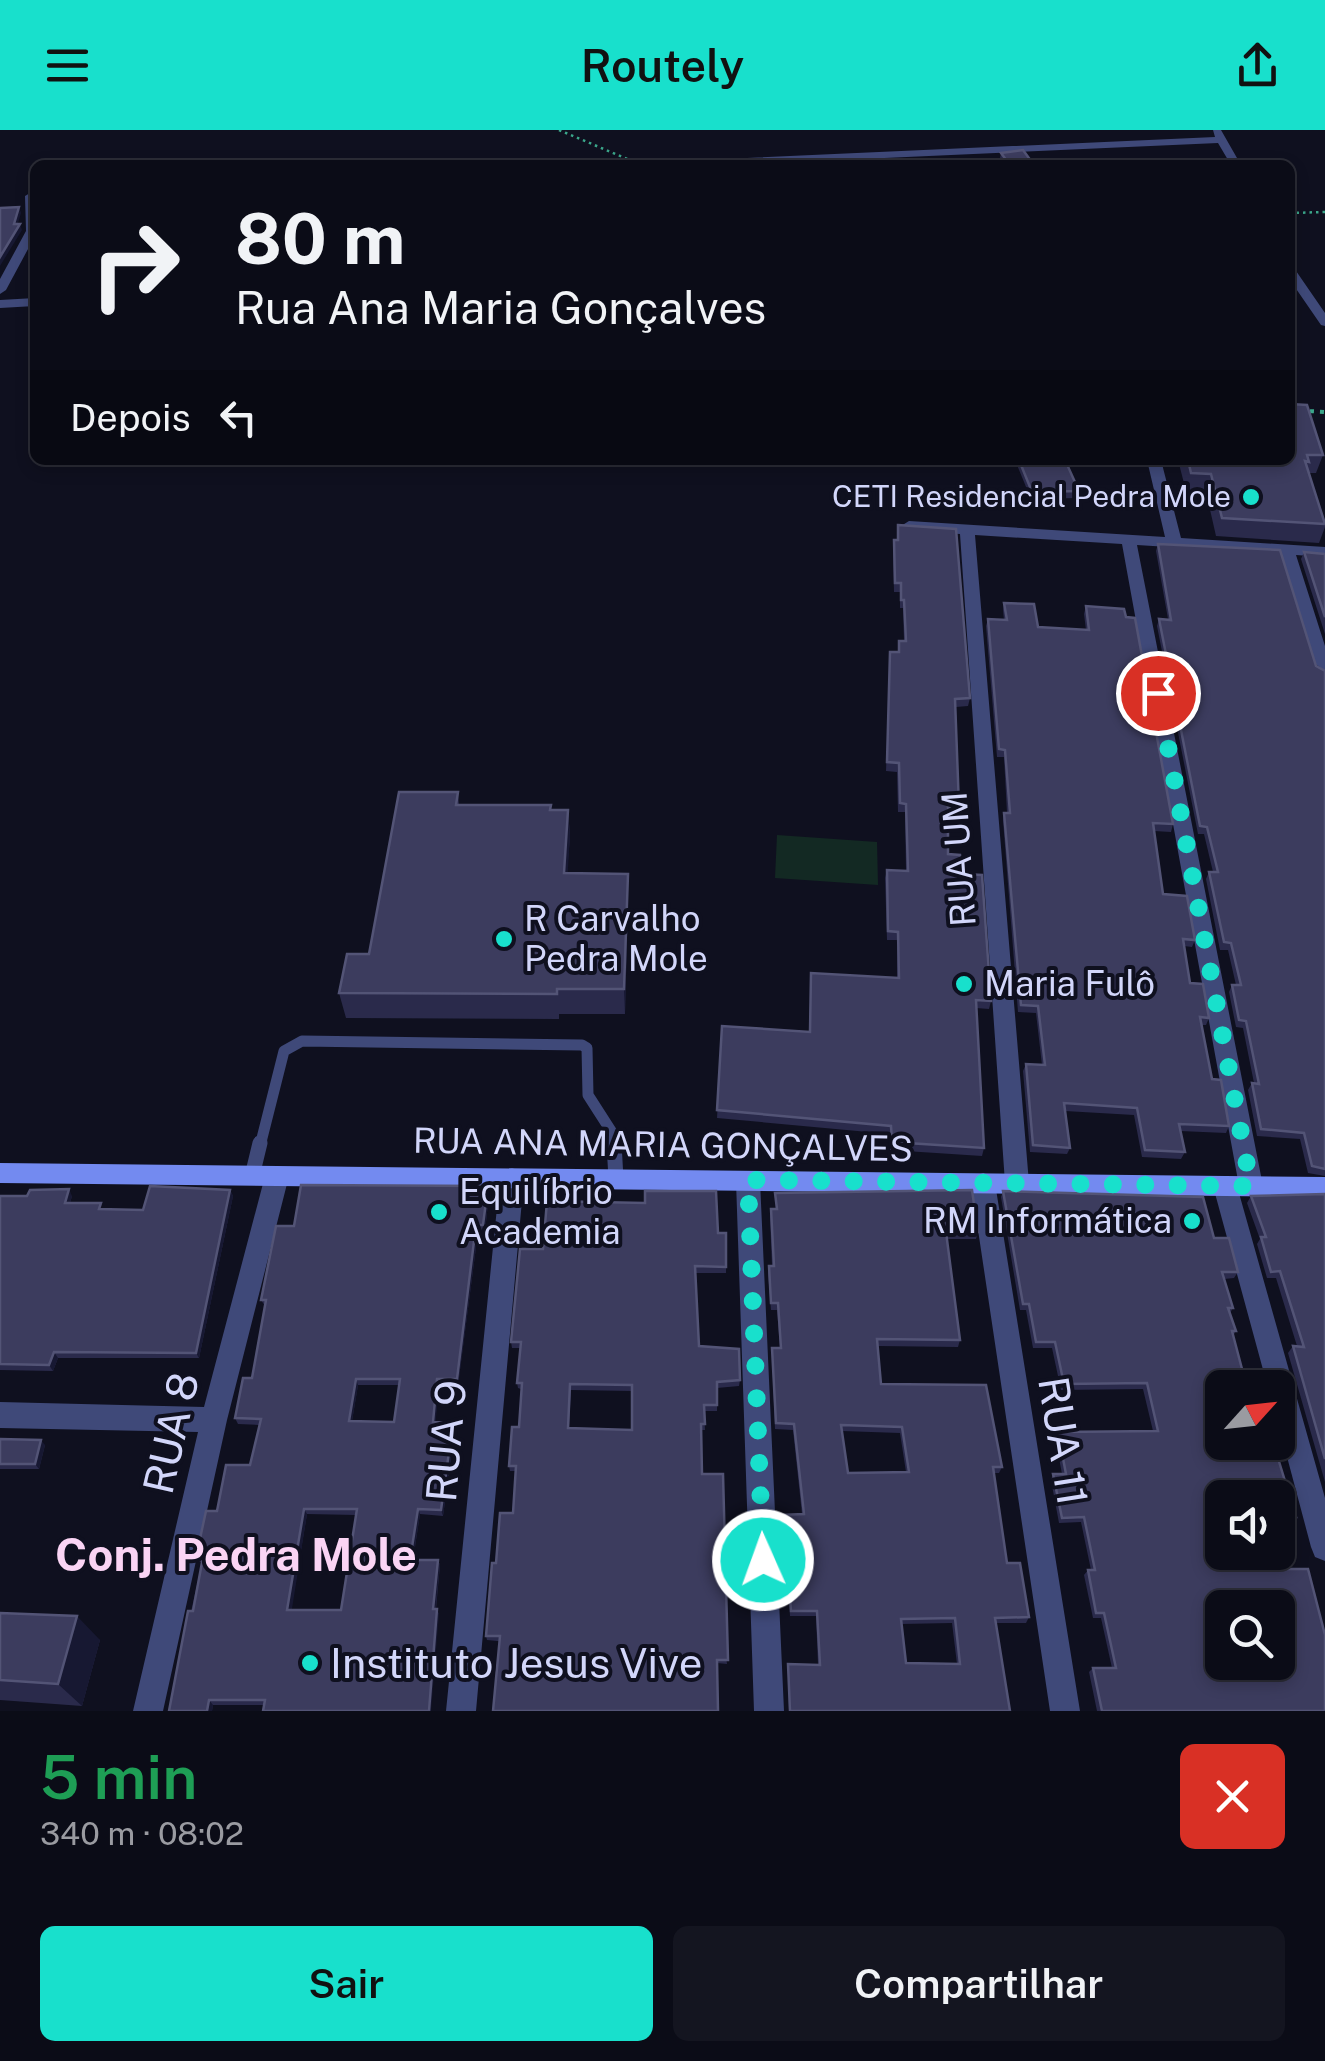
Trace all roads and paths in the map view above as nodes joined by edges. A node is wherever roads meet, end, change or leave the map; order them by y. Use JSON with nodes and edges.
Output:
{"nodes":[{"id":1,"x":559,"y":130,"type":"edge"},
{"id":2,"x":1219,"y":135,"type":"edge"},
{"id":3,"x":971,"y":150,"type":"junction"},
{"id":4,"x":629,"y":160,"type":"edge"},
{"id":5,"x":843,"y":160,"type":"edge"},
{"id":6,"x":977,"y":160,"type":"edge"},
{"id":7,"x":1233,"y":160,"type":"edge"},
{"id":8,"x":1295,"y":212,"type":"edge"},
{"id":9,"x":1325,"y":212,"type":"edge"},
{"id":10,"x":30,"y":235,"type":"edge"},
{"id":11,"x":1295,"y":279,"type":"edge"},
{"id":12,"x":0,"y":290,"type":"edge"},
{"id":13,"x":30,"y":302,"type":"edge"},
{"id":14,"x":0,"y":304,"type":"edge"},
{"id":15,"x":1325,"y":322,"type":"edge"},
{"id":16,"x":1295,"y":410,"type":"edge"},
{"id":17,"x":1325,"y":412,"type":"edge"},
{"id":18,"x":1155,"y":465,"type":"edge"},
{"id":19,"x":909,"y":526,"type":"edge"},
{"id":20,"x":967,"y":530,"type":"junction"},
{"id":21,"x":1129,"y":542,"type":"junction"},
{"id":22,"x":1174,"y":543,"type":"junction"},
{"id":23,"x":1286,"y":549,"type":"junction"},
{"id":24,"x":1325,"y":552,"type":"edge"},
{"id":25,"x":1325,"y":672,"type":"edge"},
{"id":26,"x":0,"y":1173,"type":"edge"},
{"id":27,"x":264,"y":1176,"type":"junction"},
{"id":28,"x":512,"y":1178,"type":"junction"},
{"id":29,"x":616,"y":1179,"type":"junction"},
{"id":30,"x":748,"y":1180,"type":"junction"},
{"id":31,"x":983,"y":1183,"type":"junction"},
{"id":32,"x":1017,"y":1183,"type":"junction"},
{"id":33,"x":1238,"y":1186,"type":"junction"},
{"id":34,"x":1325,"y":1187,"type":"edge"},
{"id":35,"x":0,"y":1415,"type":"edge"},
{"id":36,"x":214,"y":1420,"type":"junction"},
{"id":37,"x":1325,"y":1547,"type":"edge"},
{"id":38,"x":148,"y":1711,"type":"edge"},
{"id":39,"x":460,"y":1711,"type":"edge"},
{"id":40,"x":769,"y":1711,"type":"edge"},
{"id":41,"x":1065,"y":1711,"type":"edge"}],
"edges":[{"from":1,"to":4,"type":"path"},
{"from":2,"to":3,"type":"street"},
{"from":2,"to":7,"type":"street"},
{"from":3,"to":5,"type":"street"},
{"from":3,"to":6,"type":"street"},
{"from":8,"to":9,"type":"path"},
{"from":10,"to":12,"type":"street"},
{"from":11,"to":15,"type":"street"},
{"from":13,"to":14,"type":"street"},
{"from":16,"to":17,"type":"path"},
{"from":18,"to":22,"type":"street"},
{"from":19,"to":20,"type":"street"},
{"from":20,"to":21,"type":"street"},
{"from":20,"to":32,"type":"street","name":"RUA UM"},
{"from":21,"to":22,"type":"street"},
{"from":21,"to":33,"type":"street"},
{"from":22,"to":23,"type":"street"},
{"from":23,"to":24,"type":"street"},
{"from":23,"to":25,"type":"street"},
{"from":26,"to":27,"type":"street","name":"RUA ANA MARIA GONÇALVES"},
{"from":27,"to":28,"type":"street","name":"RUA ANA MARIA GONÇALVES"},
{"from":27,"to":29,"type":"lane"},
{"from":27,"to":36,"type":"street","name":"RUA 8"},
{"from":28,"to":29,"type":"street","name":"RUA ANA MARIA GONÇALVES"},
{"from":28,"to":39,"type":"street","name":"RUA 9"},
{"from":29,"to":30,"type":"street","name":"RUA ANA MARIA GONÇALVES"},
{"from":30,"to":31,"type":"street","name":"RUA ANA MARIA GONÇALVES"},
{"from":30,"to":40,"type":"street"},
{"from":31,"to":32,"type":"street","name":"RUA ANA MARIA GONÇALVES"},
{"from":31,"to":41,"type":"street","name":"RUA 11"},
{"from":32,"to":33,"type":"street","name":"RUA ANA MARIA GONÇALVES"},
{"from":33,"to":34,"type":"street","name":"RUA ANA MARIA GONÇALVES"},
{"from":33,"to":37,"type":"street"},
{"from":35,"to":36,"type":"street"},
{"from":36,"to":38,"type":"street","name":"RUA 8"}]}
